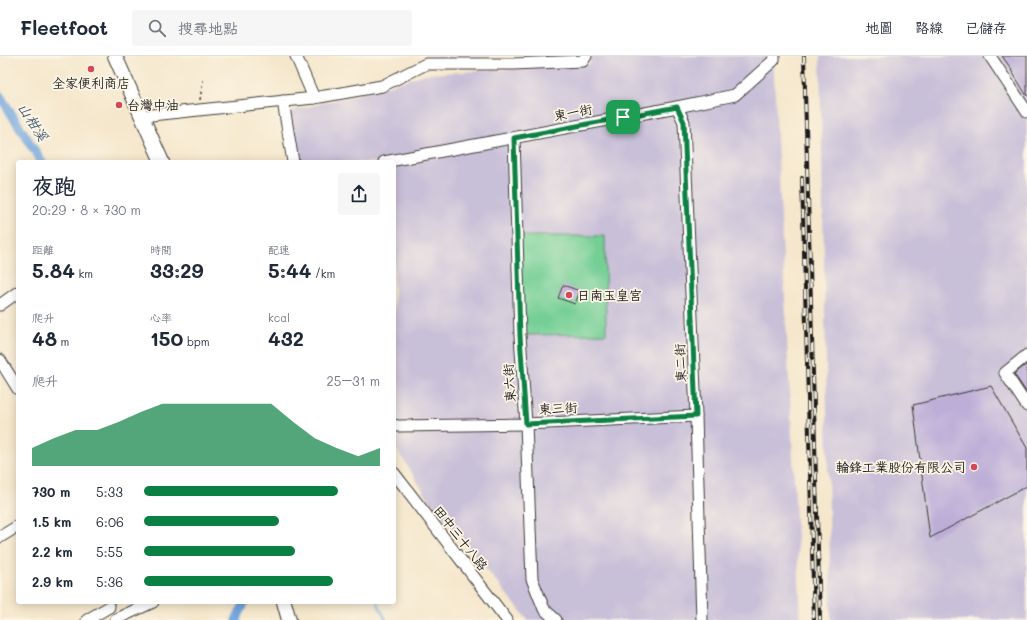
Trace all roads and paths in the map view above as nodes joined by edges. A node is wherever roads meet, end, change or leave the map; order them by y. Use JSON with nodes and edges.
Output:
{"nodes":[{"id":1,"x":114,"y":56,"type":"edge"},
{"id":2,"x":296,"y":56,"type":"edge"},
{"id":3,"x":586,"y":56,"type":"edge"},
{"id":4,"x":774,"y":56,"type":"edge"},
{"id":5,"x":990,"y":56,"type":"edge"},
{"id":6,"x":203,"y":80,"type":"dead end"},
{"id":7,"x":314,"y":98,"type":"junction"},
{"id":8,"x":283,"y":101,"type":"junction"},
{"id":9,"x":677,"y":107,"type":"junction"},
{"id":10,"x":199,"y":110,"type":"junction"},
{"id":11,"x":1027,"y":112,"type":"edge"},
{"id":12,"x":142,"y":116,"type":"junction"},
{"id":13,"x":514,"y":138,"type":"junction"},
{"id":14,"x":161,"y":160,"type":"edge"},
{"id":15,"x":293,"y":160,"type":"edge"},
{"id":16,"x":395,"y":160,"type":"edge"},
{"id":17,"x":16,"y":293,"type":"edge"},
{"id":18,"x":0,"y":305,"type":"edge"},
{"id":19,"x":1027,"y":355,"type":"edge"},
{"id":20,"x":0,"y":360,"type":"edge"},
{"id":21,"x":16,"y":386,"type":"edge"},
{"id":22,"x":1027,"y":406,"type":"edge"},
{"id":23,"x":696,"y":416,"type":"junction"},
{"id":24,"x":526,"y":424,"type":"junction"},
{"id":25,"x":396,"y":425,"type":"edge"},
{"id":26,"x":396,"y":476,"type":"edge"},
{"id":27,"x":16,"y":527,"type":"edge"},
{"id":28,"x":0,"y":537,"type":"edge"},
{"id":29,"x":108,"y":604,"type":"edge"},
{"id":30,"x":150,"y":604,"type":"edge"},
{"id":31,"x":285,"y":604,"type":"edge"},
{"id":32,"x":87,"y":620,"type":"edge"},
{"id":33,"x":116,"y":620,"type":"edge"},
{"id":34,"x":289,"y":620,"type":"edge"},
{"id":35,"x":507,"y":620,"type":"edge"},
{"id":36,"x":556,"y":620,"type":"edge"},
{"id":37,"x":702,"y":620,"type":"edge"}],
"edges":[{"from":1,"to":12,"type":"main road"},
{"from":2,"to":7,"type":"street"},
{"from":3,"to":7,"type":"street"},
{"from":4,"to":9,"type":"street","name":"東一街"},
{"from":5,"to":11,"type":"street"},
{"from":6,"to":10,"type":"path"},
{"from":7,"to":8,"type":"street"},
{"from":8,"to":10,"type":"street"},
{"from":8,"to":15,"type":"street"},
{"from":9,"to":13,"type":"street","name":"東一街"},
{"from":9,"to":23,"type":"street","name":"東二街"},
{"from":10,"to":12,"type":"street"},
{"from":12,"to":14,"type":"main road"},
{"from":13,"to":16,"type":"street","name":"東一街"},
{"from":13,"to":24,"type":"street","name":"東六街"},
{"from":17,"to":18,"type":"street"},
{"from":19,"to":22,"type":"street"},
{"from":20,"to":21,"type":"street"},
{"from":23,"to":24,"type":"street","name":"東三街"},
{"from":23,"to":37,"type":"street","name":"東二街"},
{"from":24,"to":25,"type":"street","name":"東三街"},
{"from":24,"to":36,"type":"street","name":"東六街"},
{"from":26,"to":35,"type":"street","name":"田中三十八路"},
{"from":27,"to":28,"type":"street"},
{"from":29,"to":32,"type":"street"},
{"from":29,"to":33,"type":"street"},
{"from":30,"to":33,"type":"street"},
{"from":31,"to":34,"type":"main road"}]}
